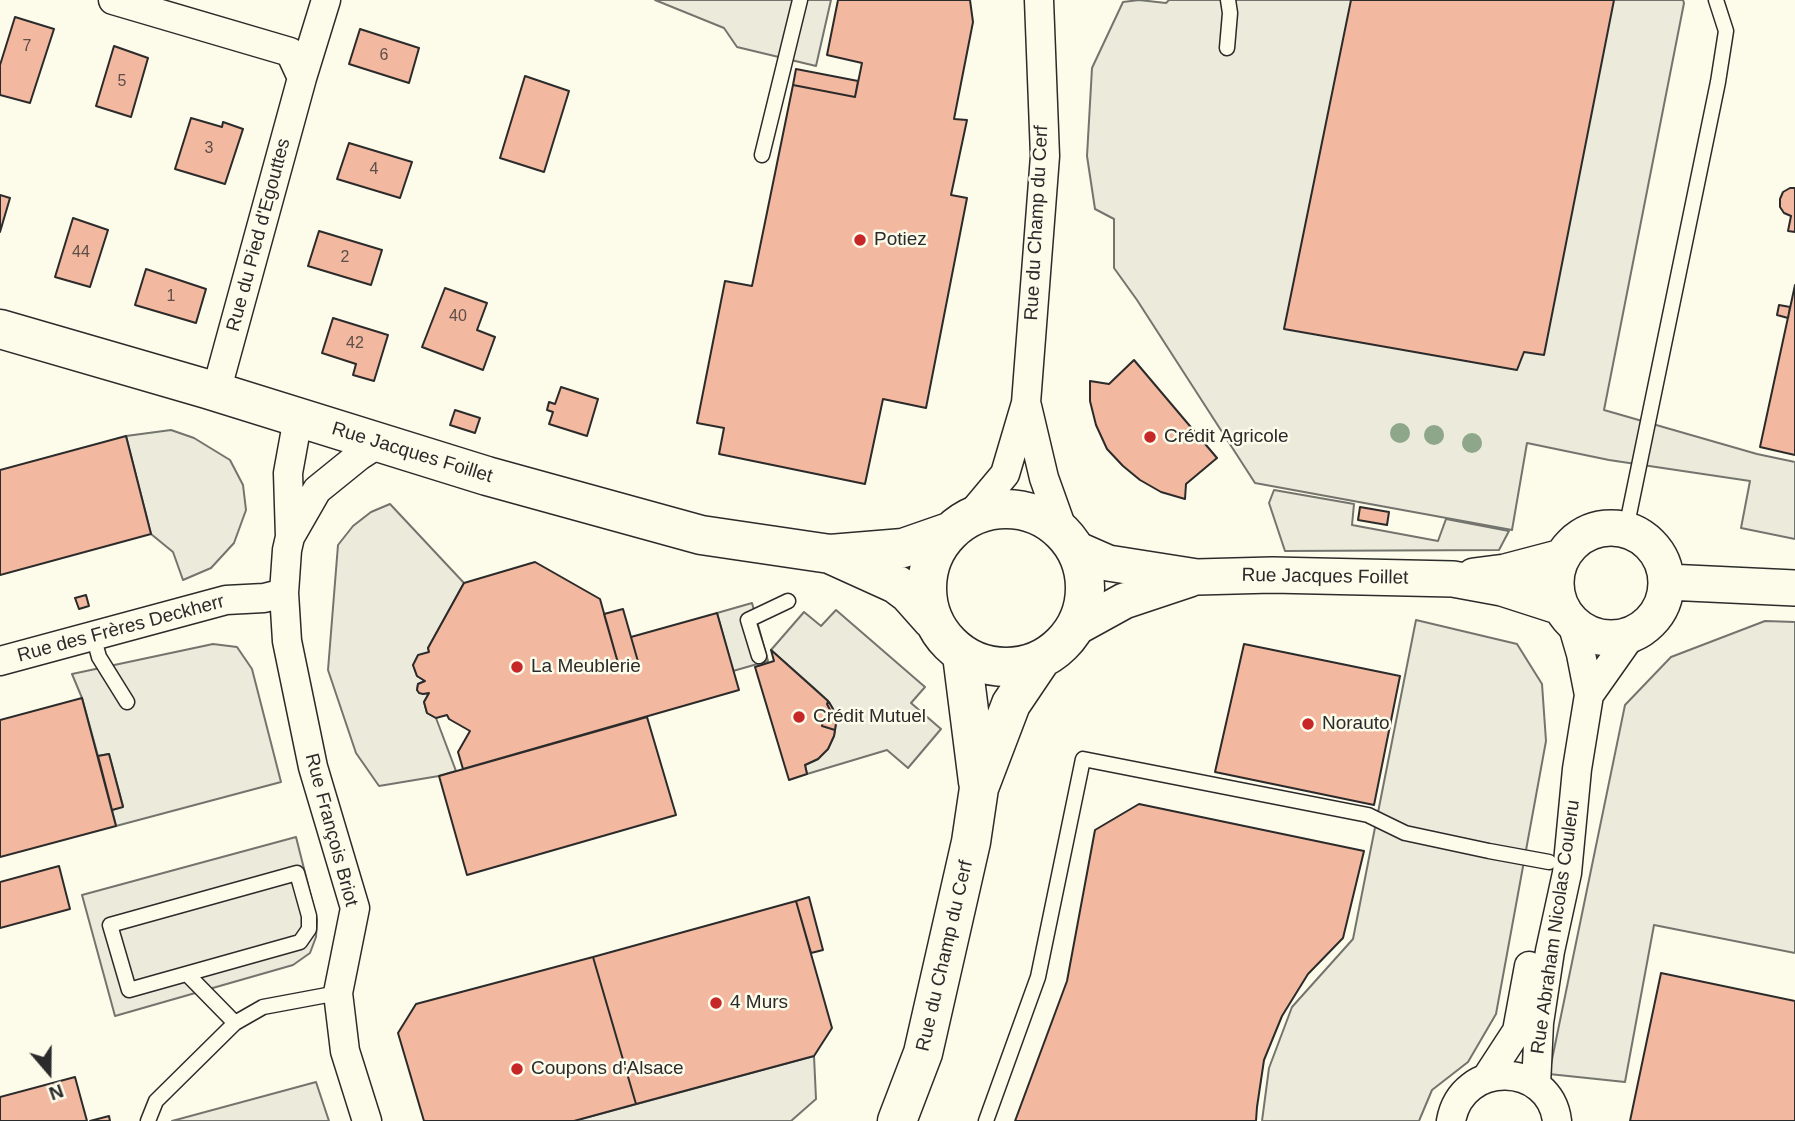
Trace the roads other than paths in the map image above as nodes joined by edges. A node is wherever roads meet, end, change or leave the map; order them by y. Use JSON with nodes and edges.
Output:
{"nodes":[{"id":1,"x":113,"y":0,"type":"edge"},
{"id":2,"x":326,"y":0,"type":"edge"},
{"id":3,"x":800,"y":0,"type":"edge"},
{"id":4,"x":1039,"y":0,"type":"edge"},
{"id":5,"x":1228,"y":0,"type":"edge"},
{"id":6,"x":1716,"y":0,"type":"edge"},
{"id":7,"x":1227,"y":48,"type":"dead end"},
{"id":8,"x":302,"y":78,"type":"junction"},
{"id":9,"x":762,"y":155,"type":"dead end"},
{"id":10,"x":0,"y":329,"type":"edge"},
{"id":11,"x":216,"y":392,"type":"junction"},
{"id":12,"x":1026,"y":403,"type":"junction"},
{"id":13,"x":298,"y":418,"type":"junction"},
{"id":14,"x":379,"y":443,"type":"junction"},
{"id":15,"x":959,"y":525,"type":"junction"},
{"id":16,"x":1626,"y":529,"type":"junction"},
{"id":17,"x":289,"y":537,"type":"junction"},
{"id":18,"x":1070,"y":541,"type":"junction"},
{"id":19,"x":830,"y":554,"type":"junction"},
{"id":20,"x":1562,"y":557,"type":"junction"},
{"id":21,"x":1197,"y":577,"type":"junction"},
{"id":22,"x":1453,"y":579,"type":"junction"},
{"id":23,"x":1667,"y":582,"type":"junction"},
{"id":24,"x":1795,"y":588,"type":"edge"},
{"id":25,"x":284,"y":593,"type":"junction"},
{"id":26,"x":788,"y":601,"type":"dead end"},
{"id":27,"x":1566,"y":613,"type":"junction"},
{"id":28,"x":932,"y":620,"type":"junction"},
{"id":29,"x":1075,"y":628,"type":"junction"},
{"id":30,"x":1632,"y":634,"type":"junction"},
{"id":31,"x":93,"y":635,"type":"junction"},
{"id":32,"x":962,"y":655,"type":"junction"},
{"id":33,"x":759,"y":656,"type":"dead end"},
{"id":34,"x":0,"y":660,"type":"edge"},
{"id":35,"x":1040,"y":661,"type":"junction"},
{"id":36,"x":1589,"y":695,"type":"junction"},
{"id":37,"x":127,"y":702,"type":"dead end"},
{"id":38,"x":1577,"y":769,"type":"junction"},
{"id":39,"x":979,"y":788,"type":"junction"},
{"id":40,"x":1549,"y":862,"type":"junction"},
{"id":41,"x":187,"y":974,"type":"junction"},
{"id":42,"x":338,"y":993,"type":"junction"},
{"id":43,"x":235,"y":1023,"type":"junction"},
{"id":44,"x":1487,"y":1077,"type":"junction"},
{"id":45,"x":1536,"y":1085,"type":"junction"},
{"id":46,"x":148,"y":1121,"type":"edge"},
{"id":47,"x":367,"y":1121,"type":"edge"},
{"id":48,"x":897,"y":1121,"type":"edge"},
{"id":49,"x":986,"y":1121,"type":"edge"},
{"id":50,"x":1451,"y":1121,"type":"edge"},
{"id":51,"x":1557,"y":1121,"type":"edge"}],
"edges":[{"from":1,"to":8,"type":"street"},
{"from":2,"to":8,"type":"street","name":"Rue du Pied d'Egouttes"},
{"from":3,"to":9,"type":"lane"},
{"from":4,"to":12,"type":"street","name":"Rue du Champ du Cerf"},
{"from":5,"to":7,"type":"lane"},
{"from":6,"to":16,"type":"lane"},
{"from":8,"to":11,"type":"street","name":"Rue du Pied d'Egouttes"},
{"from":10,"to":11,"type":"main road","name":"Rue Jacques Foillet"},
{"from":11,"to":13,"type":"main road","name":"Rue Jacques Foillet"},
{"from":12,"to":15,"type":"street","name":"Rue du Champ du Cerf"},
{"from":12,"to":18,"type":"street","name":"Rue du Champ du Cerf"},
{"from":13,"to":14,"type":"main road","name":"Rue Jacques Foillet"},
{"from":13,"to":17,"type":"street","name":"Rue François Briot"},
{"from":14,"to":17,"type":"street","name":"Rue François Briot"},
{"from":14,"to":19,"type":"main road","name":"Rue Jacques Foillet"},
{"from":15,"to":18,"type":"main road"},
{"from":15,"to":19,"type":"main road","name":"Rue Jacques Foillet"},
{"from":15,"to":28,"type":"main road"},
{"from":16,"to":20,"type":"street"},
{"from":16,"to":23,"type":"street"},
{"from":17,"to":25,"type":"street","name":"Rue François Briot"},
{"from":18,"to":21,"type":"street"},
{"from":18,"to":29,"type":"main road"},
{"from":19,"to":28,"type":"main road","name":"Rue Jacques Foillet"},
{"from":20,"to":22,"type":"street","name":"Rue Jacques Foillet"},
{"from":20,"to":27,"type":"street"},
{"from":21,"to":22,"type":"street","name":"Rue Jacques Foillet"},
{"from":21,"to":29,"type":"street"},
{"from":22,"to":27,"type":"street","name":"Rue Jacques Foillet"},
{"from":23,"to":24,"type":"street"},
{"from":23,"to":30,"type":"street"},
{"from":25,"to":31,"type":"street","name":"Rue des Frères Deckherr"},
{"from":25,"to":42,"type":"street","name":"Rue François Briot"},
{"from":26,"to":33,"type":"lane"},
{"from":27,"to":30,"type":"street"},
{"from":27,"to":36,"type":"street","name":"Rue Abraham Nicolas Couleru"},
{"from":28,"to":32,"type":"main road"},
{"from":29,"to":35,"type":"main road"},
{"from":30,"to":36,"type":"street","name":"Rue Abraham Nicolas Couleru"},
{"from":31,"to":34,"type":"street","name":"Rue des Frères Deckherr"},
{"from":31,"to":37,"type":"lane"},
{"from":32,"to":35,"type":"main road"},
{"from":32,"to":39,"type":"main road","name":"Rue du Champ du Cerf"},
{"from":35,"to":39,"type":"main road","name":"Rue du Champ du Cerf"},
{"from":36,"to":38,"type":"street","name":"Rue Abraham Nicolas Couleru"},
{"from":38,"to":40,"type":"street","name":"Rue Abraham Nicolas Couleru"},
{"from":38,"to":45,"type":"street","name":"Rue Abraham Nicolas Couleru"},
{"from":39,"to":48,"type":"main road","name":"Rue du Champ du Cerf"},
{"from":40,"to":44,"type":"street","name":"Rue Abraham Nicolas Couleru"},
{"from":40,"to":49,"type":"lane"},
{"from":41,"to":41,"type":"lane"},
{"from":41,"to":43,"type":"lane"},
{"from":42,"to":43,"type":"lane"},
{"from":42,"to":47,"type":"street","name":"Rue François Briot"},
{"from":43,"to":46,"type":"lane"},
{"from":44,"to":45,"type":"street"},
{"from":44,"to":50,"type":"street","name":"Rue Abraham Nicolas Couleru"},
{"from":45,"to":51,"type":"street"}]}
